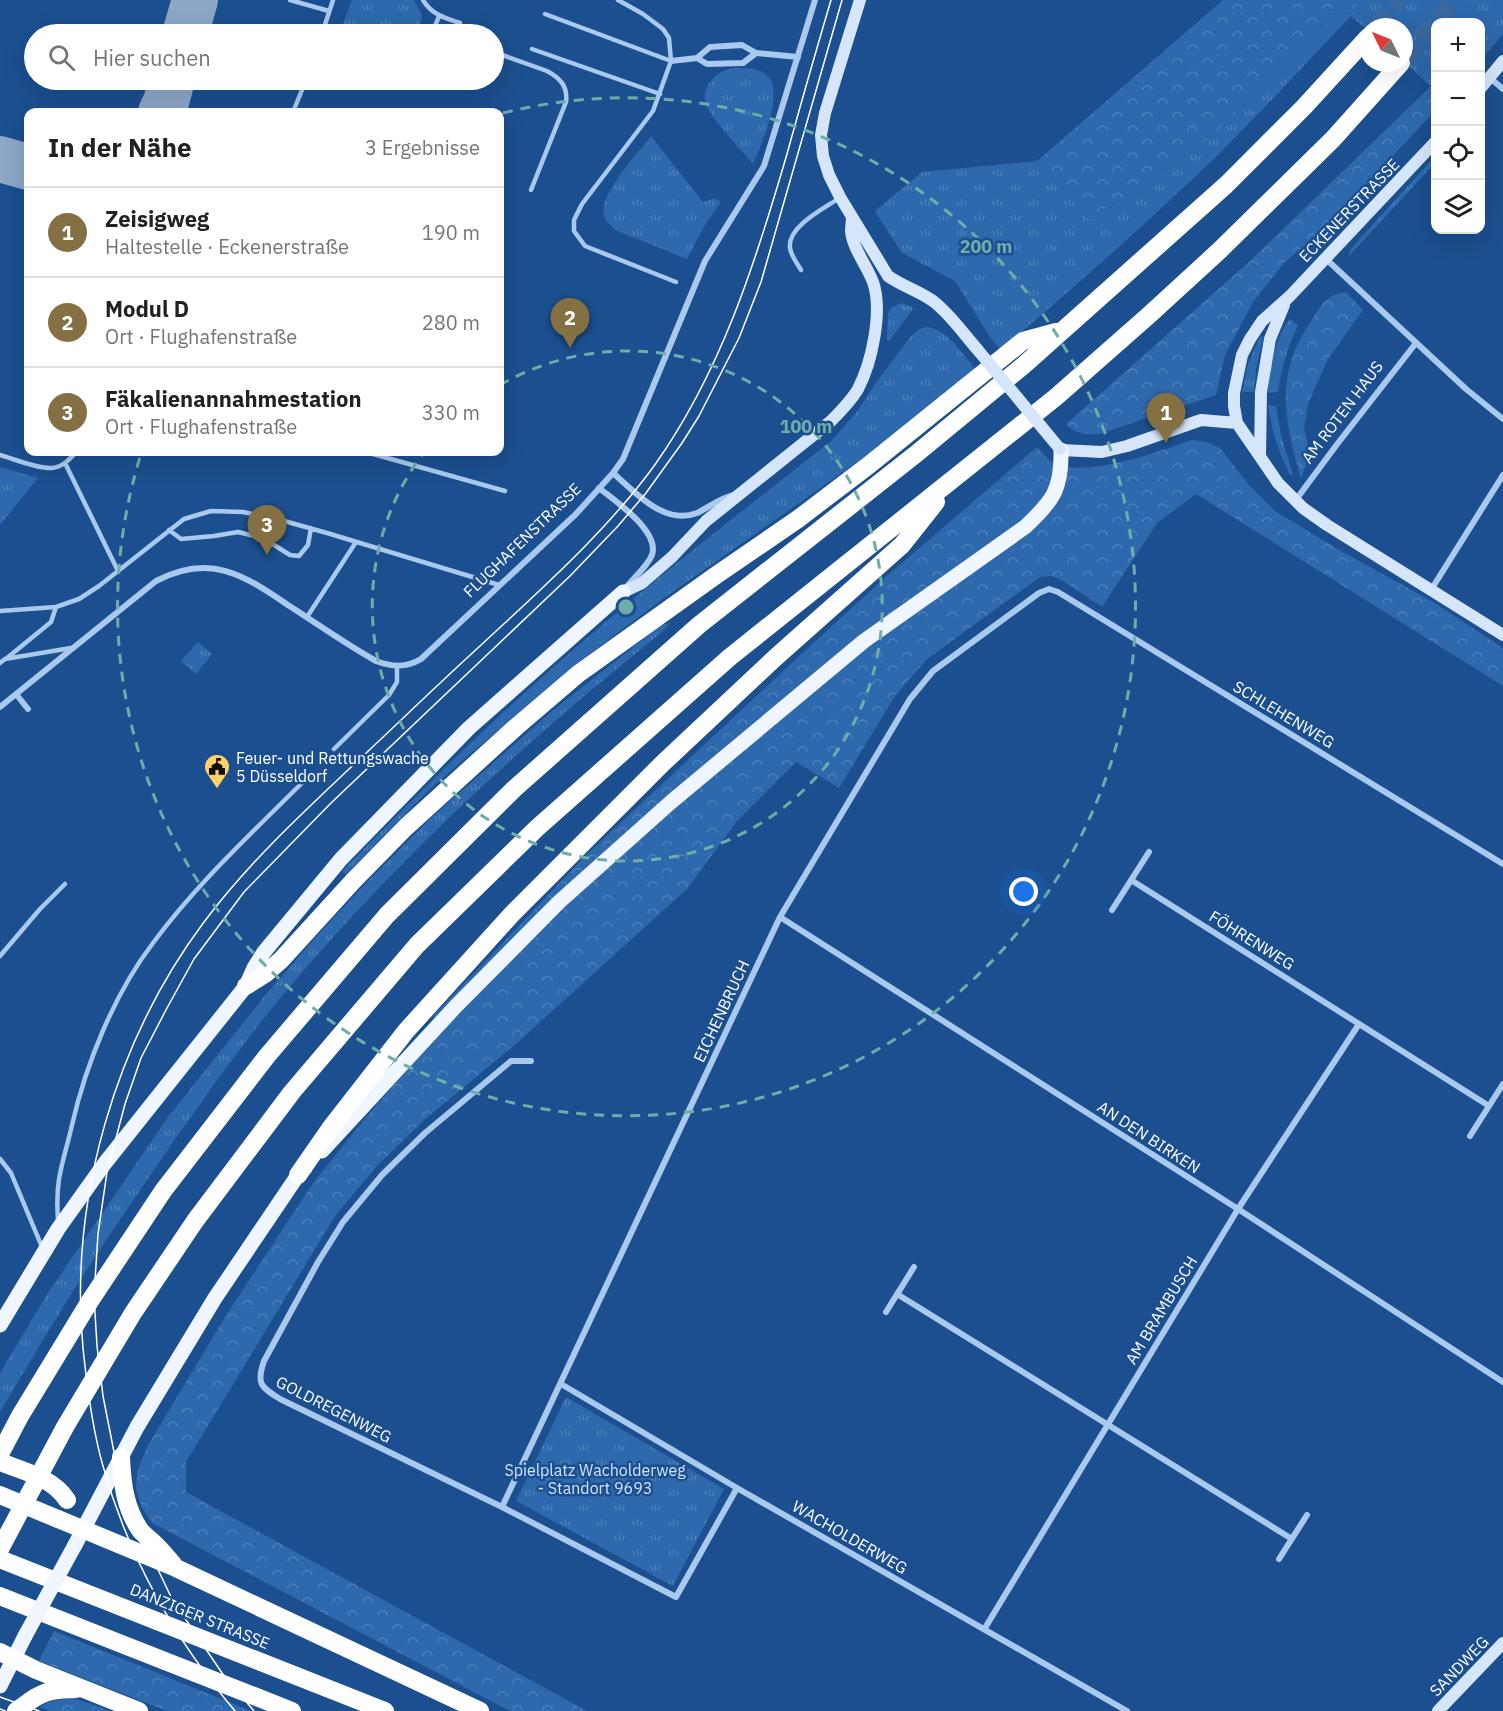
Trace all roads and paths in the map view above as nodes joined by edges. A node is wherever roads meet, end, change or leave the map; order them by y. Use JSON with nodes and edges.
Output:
{"nodes":[{"id":1,"x":290,"y":0,"type":"edge"},
{"id":2,"x":333,"y":0,"type":"edge"},
{"id":3,"x":423,"y":0,"type":"edge"},
{"id":4,"x":618,"y":0,"type":"edge"},
{"id":5,"x":815,"y":0,"type":"edge"},
{"id":6,"x":860,"y":0,"type":"edge"},
{"id":7,"x":329,"y":11,"type":"junction"},
{"id":8,"x":545,"y":14,"type":"dead end"},
{"id":9,"x":439,"y":16,"type":"junction"},
{"id":10,"x":460,"y":22,"type":"dead end"},
{"id":11,"x":325,"y":24,"type":"edge"},
{"id":12,"x":436,"y":24,"type":"edge"},
{"id":13,"x":1359,"y":47,"type":"edge"},
{"id":14,"x":532,"y":49,"type":"dead end"},
{"id":15,"x":756,"y":53,"type":"junction"},
{"id":16,"x":504,"y":55,"type":"edge"},
{"id":17,"x":798,"y":57,"type":"junction"},
{"id":18,"x":697,"y":58,"type":"junction"},
{"id":19,"x":670,"y":61,"type":"junction"},
{"id":20,"x":1503,"y":61,"type":"edge"},
{"id":21,"x":1393,"y":72,"type":"edge"},
{"id":22,"x":1490,"y":78,"type":"junction"},
{"id":23,"x":1485,"y":84,"type":"edge"},
{"id":24,"x":1503,"y":88,"type":"edge"},
{"id":25,"x":302,"y":90,"type":"edge"},
{"id":26,"x":660,"y":94,"type":"junction"},
{"id":27,"x":295,"y":108,"type":"edge"},
{"id":28,"x":1431,"y":146,"type":"edge"},
{"id":29,"x":531,"y":190,"type":"dead end"},
{"id":30,"x":840,"y":197,"type":"junction"},
{"id":31,"x":852,"y":217,"type":"junction"},
{"id":32,"x":1325,"y":259,"type":"junction"},
{"id":33,"x":801,"y":270,"type":"dead end"},
{"id":34,"x":676,"y":282,"type":"dead end"},
{"id":35,"x":904,"y":286,"type":"junction"},
{"id":36,"x":877,"y":297,"type":"junction"},
{"id":37,"x":1285,"y":301,"type":"junction"},
{"id":38,"x":1061,"y":331,"type":"junction"},
{"id":39,"x":1416,"y":343,"type":"junction"},
{"id":40,"x":1503,"y":419,"type":"edge"},
{"id":41,"x":1237,"y":423,"type":"junction"},
{"id":42,"x":1061,"y":449,"type":"junction"},
{"id":43,"x":0,"y":455,"type":"edge"},
{"id":44,"x":72,"y":456,"type":"edge"},
{"id":45,"x":380,"y":456,"type":"edge"},
{"id":46,"x":1260,"y":456,"type":"junction"},
{"id":47,"x":65,"y":463,"type":"junction"},
{"id":48,"x":613,"y":473,"type":"junction"},
{"id":49,"x":958,"y":474,"type":"junction"},
{"id":50,"x":1503,"y":475,"type":"edge"},
{"id":51,"x":599,"y":488,"type":"junction"},
{"id":52,"x":505,"y":491,"type":"dead end"},
{"id":53,"x":738,"y":494,"type":"junction"},
{"id":54,"x":1295,"y":501,"type":"junction"},
{"id":55,"x":311,"y":528,"type":"junction"},
{"id":56,"x":169,"y":530,"type":"junction"},
{"id":57,"x":356,"y":542,"type":"junction"},
{"id":58,"x":118,"y":571,"type":"junction"},
{"id":59,"x":499,"y":585,"type":"junction"},
{"id":60,"x":1049,"y":589,"type":"joint"},
{"id":61,"x":1431,"y":590,"type":"junction"},
{"id":62,"x":623,"y":592,"type":"junction"},
{"id":63,"x":56,"y":607,"type":"junction"},
{"id":64,"x":0,"y":611,"type":"edge"},
{"id":65,"x":307,"y":617,"type":"junction"},
{"id":66,"x":1503,"y":635,"type":"edge"},
{"id":67,"x":74,"y":647,"type":"junction"},
{"id":68,"x":2,"y":661,"type":"edge"},
{"id":69,"x":397,"y":666,"type":"junction"},
{"id":70,"x":16,"y":694,"type":"junction"},
{"id":71,"x":0,"y":706,"type":"edge"},
{"id":72,"x":28,"y":709,"type":"dead end"},
{"id":73,"x":334,"y":749,"type":"dead end"},
{"id":74,"x":309,"y":776,"type":"dead end"},
{"id":75,"x":1149,"y":852,"type":"dead end"},
{"id":76,"x":1503,"y":864,"type":"edge"},
{"id":77,"x":1131,"y":880,"type":"junction"},
{"id":78,"x":65,"y":884,"type":"dead end"},
{"id":79,"x":1112,"y":910,"type":"dead end"},
{"id":80,"x":780,"y":917,"type":"junction"},
{"id":81,"x":0,"y":956,"type":"edge"},
{"id":82,"x":246,"y":986,"type":"junction"},
{"id":83,"x":1359,"y":1024,"type":"junction"},
{"id":84,"x":531,"y":1061,"type":"dead end"},
{"id":85,"x":1503,"y":1084,"type":"edge"},
{"id":86,"x":1489,"y":1106,"type":"junction"},
{"id":87,"x":1470,"y":1136,"type":"dead end"},
{"id":88,"x":0,"y":1159,"type":"edge"},
{"id":89,"x":298,"y":1175,"type":"junction"},
{"id":90,"x":1238,"y":1209,"type":"junction"},
{"id":91,"x":58,"y":1229,"type":"junction"},
{"id":92,"x":44,"y":1252,"type":"junction"},
{"id":93,"x":914,"y":1267,"type":"dead end"},
{"id":94,"x":897,"y":1294,"type":"junction"},
{"id":95,"x":886,"y":1312,"type":"dead end"},
{"id":96,"x":0,"y":1325,"type":"edge"},
{"id":97,"x":1503,"y":1382,"type":"edge"},
{"id":98,"x":561,"y":1384,"type":"junction"},
{"id":99,"x":1108,"y":1425,"type":"junction"},
{"id":100,"x":0,"y":1454,"type":"edge"},
{"id":101,"x":121,"y":1457,"type":"junction"},
{"id":102,"x":0,"y":1462,"type":"edge"},
{"id":103,"x":736,"y":1488,"type":"junction"},
{"id":104,"x":0,"y":1495,"type":"edge"},
{"id":105,"x":502,"y":1507,"type":"junction"},
{"id":106,"x":1307,"y":1515,"type":"dead end"},
{"id":107,"x":79,"y":1537,"type":"junction"},
{"id":108,"x":1292,"y":1539,"type":"junction"},
{"id":109,"x":0,"y":1549,"type":"edge"},
{"id":110,"x":0,"y":1559,"type":"edge"},
{"id":111,"x":1279,"y":1559,"type":"dead end"},
{"id":112,"x":176,"y":1568,"type":"junction"},
{"id":113,"x":4,"y":1598,"type":"edge"},
{"id":114,"x":985,"y":1628,"type":"junction"},
{"id":115,"x":1503,"y":1643,"type":"edge"},
{"id":116,"x":6,"y":1655,"type":"edge"},
{"id":117,"x":0,"y":1686,"type":"edge"},
{"id":118,"x":81,"y":1689,"type":"junction"},
{"id":119,"x":23,"y":1706,"type":"edge"},
{"id":120,"x":138,"y":1711,"type":"edge"},
{"id":121,"x":292,"y":1711,"type":"edge"},
{"id":122,"x":385,"y":1711,"type":"edge"},
{"id":123,"x":480,"y":1711,"type":"edge"},
{"id":124,"x":1127,"y":1711,"type":"edge"},
{"id":125,"x":1438,"y":1711,"type":"edge"}],
"edges":[{"from":1,"to":7,"type":"lane"},
{"from":2,"to":7,"type":"lane"},
{"from":3,"to":9,"type":"lane"},
{"from":4,"to":19,"type":"lane"},
{"from":5,"to":17,"type":"street","name":"FLUGHAFENSTRASSE"},
{"from":6,"to":30,"type":"street"},
{"from":7,"to":11,"type":"lane"},
{"from":8,"to":19,"type":"lane"},
{"from":9,"to":10,"type":"lane"},
{"from":9,"to":12,"type":"lane"},
{"from":13,"to":38,"type":"highway"},
{"from":14,"to":26,"type":"lane"},
{"from":15,"to":17,"type":"street"},
{"from":15,"to":18,"type":"street"},
{"from":15,"to":18,"type":"street"},
{"from":16,"to":29,"type":"lane"},
{"from":17,"to":48,"type":"street","name":"FLUGHAFENSTRASSE"},
{"from":18,"to":19,"type":"street"},
{"from":19,"to":26,"type":"lane"},
{"from":20,"to":22,"type":"street"},
{"from":21,"to":49,"type":"highway"},
{"from":22,"to":23,"type":"street"},
{"from":22,"to":24,"type":"street"},
{"from":25,"to":27,"type":"lane"},
{"from":26,"to":34,"type":"lane"},
{"from":28,"to":32,"type":"street","name":"ECKENERSTRASSE"},
{"from":30,"to":31,"type":"street"},
{"from":30,"to":33,"type":"lane"},
{"from":31,"to":35,"type":"street"},
{"from":31,"to":36,"type":"street"},
{"from":32,"to":37,"type":"street","name":"ECKENERSTRASSE"},
{"from":32,"to":39,"type":"street"},
{"from":35,"to":36,"type":"street"},
{"from":35,"to":42,"type":"street","bridge":true},
{"from":36,"to":53,"type":"street"},
{"from":37,"to":41,"type":"street","name":"ECKENERSTRASSE"},
{"from":37,"to":46,"type":"street","name":"ECKENERSTRASSE"},
{"from":38,"to":82,"type":"highway"},
{"from":38,"to":100,"type":"highway"},
{"from":39,"to":40,"type":"street"},
{"from":39,"to":54,"type":"street","name":"AM ROTEN HAUS"},
{"from":41,"to":42,"type":"street"},
{"from":41,"to":46,"type":"street"},
{"from":42,"to":89,"type":"main road"},
{"from":43,"to":47,"type":"lane"},
{"from":44,"to":47,"type":"lane"},
{"from":45,"to":52,"type":"lane"},
{"from":46,"to":54,"type":"street"},
{"from":47,"to":58,"type":"lane"},
{"from":48,"to":51,"type":"street","name":"FLUGHAFENSTRASSE"},
{"from":48,"to":53,"type":"street"},
{"from":49,"to":89,"type":"highway"},
{"from":49,"to":109,"type":"highway"},
{"from":50,"to":61,"type":"street"},
{"from":51,"to":59,"type":"street","name":"FLUGHAFENSTRASSE"},
{"from":51,"to":62,"type":"street"},
{"from":53,"to":62,"type":"street"},
{"from":54,"to":61,"type":"street"},
{"from":55,"to":56,"type":"lane"},
{"from":55,"to":56,"type":"lane"},
{"from":55,"to":57,"type":"lane"},
{"from":56,"to":58,"type":"lane"},
{"from":57,"to":59,"type":"lane"},
{"from":57,"to":65,"type":"lane"},
{"from":58,"to":63,"type":"lane"},
{"from":59,"to":69,"type":"street","name":"FLUGHAFENSTRASSE"},
{"from":60,"to":76,"type":"street","name":"SCHLEHENWEG"},
{"from":60,"to":80,"type":"street","name":"EICHENBRUCH"},
{"from":61,"to":66,"type":"street"},
{"from":62,"to":82,"type":"main road"},
{"from":63,"to":64,"type":"lane"},
{"from":63,"to":68,"type":"lane"},
{"from":65,"to":67,"type":"street"},
{"from":65,"to":69,"type":"street"},
{"from":67,"to":68,"type":"lane"},
{"from":67,"to":70,"type":"street"},
{"from":69,"to":73,"type":"lane"},
{"from":70,"to":71,"type":"street"},
{"from":70,"to":72,"type":"street"},
{"from":74,"to":91,"type":"lane"},
{"from":75,"to":77,"type":"street"},
{"from":77,"to":79,"type":"street"},
{"from":77,"to":83,"type":"street","name":"FÖHRENWEG"},
{"from":78,"to":81,"type":"lane"},
{"from":80,"to":90,"type":"street","name":"AN DEN BIRKEN"},
{"from":80,"to":98,"type":"street","name":"EICHENBRUCH"},
{"from":82,"to":91,"type":"main road"},
{"from":83,"to":86,"type":"street","name":"FÖHRENWEG"},
{"from":83,"to":90,"type":"street"},
{"from":84,"to":105,"type":"street","name":"GOLDREGENWEG"},
{"from":85,"to":86,"type":"street"},
{"from":86,"to":87,"type":"street"},
{"from":88,"to":92,"type":"lane"},
{"from":89,"to":101,"type":"main road"},
{"from":90,"to":97,"type":"street","name":"AN DEN BIRKEN"},
{"from":90,"to":99,"type":"street","name":"AM BRAMBUSCH"},
{"from":91,"to":92,"type":"main road"},
{"from":92,"to":96,"type":"main road"},
{"from":93,"to":94,"type":"street"},
{"from":94,"to":95,"type":"street"},
{"from":94,"to":99,"type":"street"},
{"from":98,"to":103,"type":"street","name":"WACHOLDERWEG"},
{"from":98,"to":105,"type":"street","name":"EICHENBRUCH"},
{"from":99,"to":108,"type":"street"},
{"from":99,"to":114,"type":"street","name":"AM BRAMBUSCH"},
{"from":101,"to":107,"type":"main road"},
{"from":101,"to":112,"type":"highway"},
{"from":102,"to":107,"type":"highway","bridge":true},
{"from":103,"to":105,"type":"street","name":"GOLDREGENWEG"},
{"from":103,"to":114,"type":"street","name":"WACHOLDERWEG"},
{"from":104,"to":107,"type":"highway","bridge":true},
{"from":106,"to":108,"type":"street"},
{"from":107,"to":112,"type":"highway"},
{"from":107,"to":116,"type":"main road","bridge":true},
{"from":108,"to":111,"type":"street"},
{"from":110,"to":122,"type":"highway","name":"DANZIGER STRASSE"},
{"from":112,"to":123,"type":"highway"},
{"from":113,"to":121,"type":"highway"},
{"from":114,"to":124,"type":"street","name":"WACHOLDERWEG"},
{"from":115,"to":125,"type":"street","name":"SANDWEG"},
{"from":116,"to":117,"type":"main road"},
{"from":116,"to":118,"type":"highway"},
{"from":118,"to":119,"type":"highway"},
{"from":118,"to":120,"type":"highway"}]}
